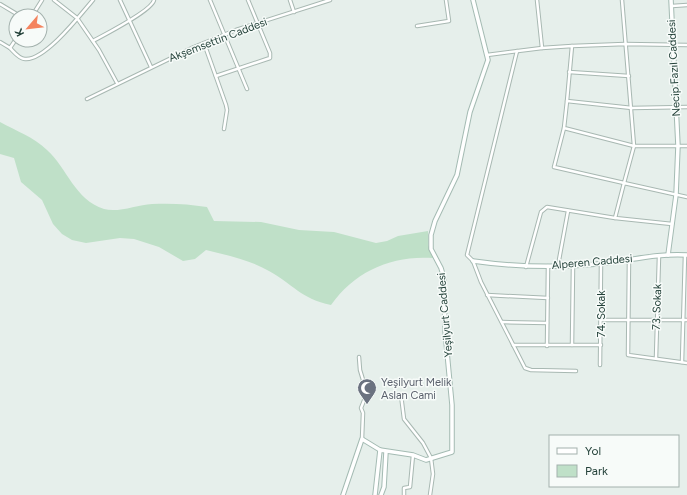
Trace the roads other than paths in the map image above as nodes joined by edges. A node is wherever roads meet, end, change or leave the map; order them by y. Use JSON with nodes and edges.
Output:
{"nodes":[{"id":1,"x":54,"y":0,"type":"edge"},
{"id":2,"x":93,"y":0,"type":"edge"},
{"id":3,"x":120,"y":0,"type":"edge"},
{"id":4,"x":154,"y":0,"type":"edge"},
{"id":5,"x":210,"y":0,"type":"edge"},
{"id":6,"x":248,"y":0,"type":"edge"},
{"id":7,"x":290,"y":0,"type":"edge"},
{"id":8,"x":330,"y":0,"type":"edge"},
{"id":9,"x":446,"y":0,"type":"edge"},
{"id":10,"x":473,"y":0,"type":"edge"},
{"id":11,"x":537,"y":0,"type":"edge"},
{"id":12,"x":622,"y":0,"type":"edge"},
{"id":13,"x":671,"y":0,"type":"edge"},
{"id":14,"x":687,"y":5,"type":"edge"},
{"id":15,"x":671,"y":6,"type":"junction"},
{"id":16,"x":294,"y":12,"type":"junction"},
{"id":17,"x":77,"y":18,"type":"junction"},
{"id":18,"x":129,"y":19,"type":"junction"},
{"id":19,"x":258,"y":23,"type":"junction"},
{"id":20,"x":417,"y":26,"type":"dead end"},
{"id":21,"x":225,"y":35,"type":"junction"},
{"id":22,"x":93,"y":41,"type":"junction"},
{"id":23,"x":204,"y":43,"type":"junction"},
{"id":24,"x":625,"y":44,"type":"junction"},
{"id":25,"x":687,"y":45,"type":"edge"},
{"id":26,"x":572,"y":46,"type":"junction"},
{"id":27,"x":672,"y":46,"type":"junction"},
{"id":28,"x":48,"y":47,"type":"edge"},
{"id":29,"x":10,"y":48,"type":"edge"},
{"id":30,"x":46,"y":48,"type":"edge"},
{"id":31,"x":542,"y":48,"type":"junction"},
{"id":32,"x":517,"y":51,"type":"junction"},
{"id":33,"x":487,"y":55,"type":"junction"},
{"id":34,"x":151,"y":67,"type":"junction"},
{"id":35,"x":238,"y":69,"type":"junction"},
{"id":36,"x":569,"y":72,"type":"junction"},
{"id":37,"x":216,"y":76,"type":"junction"},
{"id":38,"x":629,"y":76,"type":"junction"},
{"id":39,"x":117,"y":83,"type":"junction"},
{"id":40,"x":247,"y":89,"type":"dead end"},
{"id":41,"x":87,"y":99,"type":"dead end"},
{"id":42,"x":567,"y":101,"type":"junction"},
{"id":43,"x":675,"y":107,"type":"junction"},
{"id":44,"x":687,"y":107,"type":"edge"},
{"id":45,"x":632,"y":108,"type":"junction"},
{"id":46,"x":564,"y":128,"type":"junction"},
{"id":47,"x":224,"y":129,"type":"dead end"},
{"id":48,"x":634,"y":146,"type":"junction"},
{"id":49,"x":678,"y":146,"type":"junction"},
{"id":50,"x":687,"y":146,"type":"edge"},
{"id":51,"x":624,"y":183,"type":"junction"},
{"id":52,"x":676,"y":195,"type":"junction"},
{"id":53,"x":687,"y":197,"type":"edge"},
{"id":54,"x":568,"y":211,"type":"junction"},
{"id":55,"x":615,"y":218,"type":"junction"},
{"id":56,"x":672,"y":224,"type":"junction"},
{"id":57,"x":668,"y":255,"type":"junction"},
{"id":58,"x":686,"y":255,"type":"edge"},
{"id":59,"x":659,"y":256,"type":"junction"},
{"id":60,"x":629,"y":259,"type":"junction"},
{"id":61,"x":472,"y":261,"type":"junction"},
{"id":62,"x":601,"y":263,"type":"junction"},
{"id":63,"x":526,"y":266,"type":"junction"},
{"id":64,"x":548,"y":266,"type":"junction"},
{"id":65,"x":559,"y":266,"type":"junction"},
{"id":66,"x":573,"y":266,"type":"junction"},
{"id":67,"x":487,"y":295,"type":"junction"},
{"id":68,"x":548,"y":298,"type":"junction"},
{"id":69,"x":656,"y":319,"type":"junction"},
{"id":70,"x":601,"y":320,"type":"junction"},
{"id":71,"x":628,"y":320,"type":"junction"},
{"id":72,"x":683,"y":320,"type":"junction"},
{"id":73,"x":687,"y":320,"type":"edge"},
{"id":74,"x":502,"y":322,"type":"junction"},
{"id":75,"x":547,"y":323,"type":"junction"},
{"id":76,"x":683,"y":341,"type":"junction"},
{"id":77,"x":687,"y":341,"type":"edge"},
{"id":78,"x":513,"y":345,"type":"junction"},
{"id":79,"x":601,"y":345,"type":"junction"},
{"id":80,"x":547,"y":346,"type":"junction"},
{"id":81,"x":572,"y":346,"type":"junction"},
{"id":82,"x":359,"y":357,"type":"dead end"},
{"id":83,"x":656,"y":358,"type":"junction"},
{"id":84,"x":682,"y":362,"type":"junction"},
{"id":85,"x":687,"y":363,"type":"edge"},
{"id":86,"x":600,"y":365,"type":"dead end"},
{"id":87,"x":576,"y":371,"type":"dead end"},
{"id":88,"x":401,"y":395,"type":"dead end"},
{"id":89,"x":362,"y":439,"type":"junction"},
{"id":90,"x":380,"y":450,"type":"junction"},
{"id":91,"x":386,"y":452,"type":"junction"},
{"id":92,"x":413,"y":455,"type":"junction"},
{"id":93,"x":431,"y":458,"type":"junction"},
{"id":94,"x":376,"y":486,"type":"junction"},
{"id":95,"x":384,"y":487,"type":"junction"},
{"id":96,"x":343,"y":495,"type":"edge"},
{"id":97,"x":375,"y":495,"type":"edge"},
{"id":98,"x":381,"y":495,"type":"edge"},
{"id":99,"x":404,"y":495,"type":"edge"},
{"id":100,"x":430,"y":495,"type":"edge"}],
"edges":[{"from":1,"to":17,"type":"street"},
{"from":2,"to":17,"type":"street"},
{"from":3,"to":18,"type":"street"},
{"from":4,"to":18,"type":"street"},
{"from":5,"to":21,"type":"street"},
{"from":6,"to":19,"type":"street"},
{"from":7,"to":16,"type":"street"},
{"from":8,"to":16,"type":"street","name":"Akşemsettin Caddesi"},
{"from":9,"to":20,"type":"street"},
{"from":10,"to":33,"type":"street","name":"Yeşilyurt Caddesi"},
{"from":11,"to":31,"type":"street"},
{"from":12,"to":24,"type":"street"},
{"from":13,"to":15,"type":"street","name":"Necip Fazıl Caddesi"},
{"from":14,"to":15,"type":"street"},
{"from":15,"to":27,"type":"street","name":"Necip Fazıl Caddesi"},
{"from":16,"to":19,"type":"street","name":"Akşemsettin Caddesi"},
{"from":17,"to":22,"type":"street"},
{"from":17,"to":28,"type":"street"},
{"from":18,"to":22,"type":"street"},
{"from":18,"to":34,"type":"street"},
{"from":19,"to":21,"type":"street","name":"Akşemsettin Caddesi"},
{"from":19,"to":35,"type":"street"},
{"from":21,"to":23,"type":"street","name":"Akşemsettin Caddesi"},
{"from":21,"to":35,"type":"street"},
{"from":22,"to":39,"type":"street"},
{"from":23,"to":34,"type":"street","name":"Akşemsettin Caddesi"},
{"from":23,"to":37,"type":"street"},
{"from":24,"to":26,"type":"street"},
{"from":24,"to":27,"type":"street"},
{"from":24,"to":38,"type":"street"},
{"from":25,"to":27,"type":"street"},
{"from":26,"to":31,"type":"street"},
{"from":26,"to":36,"type":"street"},
{"from":27,"to":43,"type":"street","name":"Necip Fazıl Caddesi"},
{"from":29,"to":30,"type":"street"},
{"from":31,"to":32,"type":"street"},
{"from":32,"to":33,"type":"street"},
{"from":32,"to":61,"type":"street"},
{"from":33,"to":93,"type":"street","name":"Yeşilyurt Caddesi"},
{"from":34,"to":39,"type":"street","name":"Akşemsettin Caddesi"},
{"from":35,"to":37,"type":"street"},
{"from":35,"to":40,"type":"street"},
{"from":36,"to":38,"type":"street"},
{"from":36,"to":42,"type":"street"},
{"from":37,"to":47,"type":"street"},
{"from":38,"to":45,"type":"street"},
{"from":39,"to":41,"type":"street","name":"Akşemsettin Caddesi"},
{"from":42,"to":45,"type":"street"},
{"from":42,"to":46,"type":"street"},
{"from":43,"to":44,"type":"street"},
{"from":43,"to":45,"type":"street"},
{"from":43,"to":49,"type":"street","name":"Necip Fazıl Caddesi"},
{"from":45,"to":48,"type":"street"},
{"from":46,"to":48,"type":"street"},
{"from":46,"to":51,"type":"street"},
{"from":48,"to":49,"type":"street"},
{"from":48,"to":51,"type":"street"},
{"from":49,"to":50,"type":"street"},
{"from":49,"to":52,"type":"street","name":"Necip Fazıl Caddesi"},
{"from":51,"to":52,"type":"street"},
{"from":51,"to":55,"type":"street"},
{"from":52,"to":53,"type":"street"},
{"from":52,"to":56,"type":"street","name":"Necip Fazıl Caddesi"},
{"from":54,"to":55,"type":"street"},
{"from":54,"to":63,"type":"street"},
{"from":54,"to":65,"type":"street"},
{"from":55,"to":56,"type":"street"},
{"from":56,"to":57,"type":"street","name":"Necip Fazıl Caddesi"},
{"from":57,"to":58,"type":"street","name":"Alperen Caddesi"},
{"from":57,"to":59,"type":"street","name":"Alperen Caddesi"},
{"from":58,"to":72,"type":"street"},
{"from":59,"to":60,"type":"street","name":"Alperen Caddesi"},
{"from":59,"to":69,"type":"street","name":"73. Sokak"},
{"from":60,"to":62,"type":"street","name":"Alperen Caddesi"},
{"from":60,"to":71,"type":"street"},
{"from":61,"to":63,"type":"street","name":"Alperen Caddesi"},
{"from":61,"to":67,"type":"street"},
{"from":62,"to":66,"type":"street","name":"Alperen Caddesi"},
{"from":62,"to":70,"type":"street","name":"74. Sokak"},
{"from":63,"to":64,"type":"street","name":"Alperen Caddesi"},
{"from":64,"to":65,"type":"street","name":"Alperen Caddesi"},
{"from":64,"to":68,"type":"street"},
{"from":65,"to":66,"type":"street","name":"Alperen Caddesi"},
{"from":66,"to":81,"type":"street"},
{"from":67,"to":68,"type":"street"},
{"from":67,"to":74,"type":"street"},
{"from":68,"to":75,"type":"street"},
{"from":69,"to":71,"type":"street"},
{"from":69,"to":72,"type":"street"},
{"from":69,"to":83,"type":"street","name":"73. Sokak"},
{"from":70,"to":71,"type":"street"},
{"from":70,"to":79,"type":"street","name":"74. Sokak"},
{"from":71,"to":83,"type":"street"},
{"from":72,"to":73,"type":"street"},
{"from":72,"to":76,"type":"street"},
{"from":74,"to":75,"type":"street"},
{"from":74,"to":78,"type":"street"},
{"from":75,"to":80,"type":"street"},
{"from":76,"to":77,"type":"street"},
{"from":76,"to":84,"type":"street"},
{"from":78,"to":80,"type":"street"},
{"from":78,"to":87,"type":"street"},
{"from":79,"to":81,"type":"street"},
{"from":79,"to":86,"type":"street","name":"74. Sokak"},
{"from":80,"to":81,"type":"street"},
{"from":82,"to":89,"type":"street"},
{"from":83,"to":84,"type":"street"},
{"from":84,"to":85,"type":"street"},
{"from":88,"to":93,"type":"street"},
{"from":89,"to":90,"type":"street"},
{"from":89,"to":96,"type":"street"},
{"from":90,"to":91,"type":"street"},
{"from":90,"to":94,"type":"street"},
{"from":91,"to":92,"type":"street"},
{"from":91,"to":95,"type":"street"},
{"from":92,"to":93,"type":"street"},
{"from":92,"to":99,"type":"street"},
{"from":93,"to":100,"type":"street"},
{"from":94,"to":95,"type":"street"},
{"from":94,"to":97,"type":"street"},
{"from":95,"to":98,"type":"street"}]}
